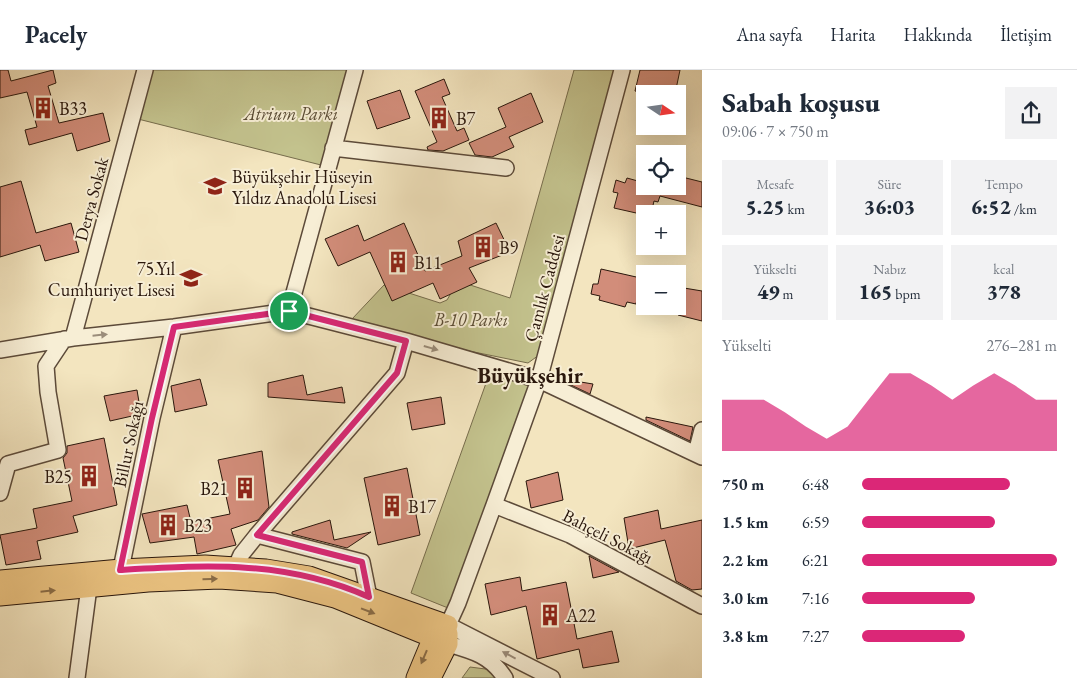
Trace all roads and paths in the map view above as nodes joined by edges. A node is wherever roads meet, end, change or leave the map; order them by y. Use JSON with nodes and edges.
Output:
{"nodes":[{"id":1,"x":145,"y":70,"type":"edge"},
{"id":2,"x":355,"y":70,"type":"edge"},
{"id":3,"x":622,"y":70,"type":"edge"},
{"id":4,"x":334,"y":148,"type":"junction"},
{"id":5,"x":506,"y":168,"type":"dead end"},
{"id":6,"x":289,"y":311,"type":"junction"},
{"id":7,"x":174,"y":327,"type":"junction"},
{"id":8,"x":69,"y":338,"type":"junction"},
{"id":9,"x":406,"y":341,"type":"junction"},
{"id":10,"x":0,"y":350,"type":"edge"},
{"id":11,"x":539,"y":380,"type":"junction"},
{"id":12,"x":702,"y":430,"type":"edge"},
{"id":13,"x":699,"y":455,"type":"edge"},
{"id":14,"x":0,"y":493,"type":"edge"},
{"id":15,"x":494,"y":505,"type":"junction"},
{"id":16,"x":257,"y":535,"type":"junction"},
{"id":17,"x":236,"y":566,"type":"junction"},
{"id":18,"x":120,"y":570,"type":"junction"},
{"id":19,"x":0,"y":580,"type":"edge"},
{"id":20,"x":89,"y":587,"type":"junction"},
{"id":21,"x":0,"y":596,"type":"edge"},
{"id":22,"x":369,"y":597,"type":"junction"},
{"id":23,"x":702,"y":606,"type":"edge"},
{"id":24,"x":443,"y":635,"type":"junction"},
{"id":25,"x":77,"y":678,"type":"edge"},
{"id":26,"x":416,"y":678,"type":"edge"},
{"id":27,"x":431,"y":678,"type":"edge"},
{"id":28,"x":505,"y":678,"type":"edge"},
{"id":29,"x":552,"y":678,"type":"edge"}],
"edges":[{"from":1,"to":8,"type":"street","name":"Derya Sokak"},
{"from":2,"to":4,"type":"street"},
{"from":3,"to":11,"type":"street","name":"Çamlık Caddesi"},
{"from":4,"to":5,"type":"street"},
{"from":4,"to":6,"type":"street"},
{"from":6,"to":7,"type":"street"},
{"from":6,"to":9,"type":"street"},
{"from":8,"to":7,"type":"street","one_way":true},
{"from":7,"to":18,"type":"street","name":"Billur Sokağı"},
{"from":8,"to":10,"type":"street"},
{"from":8,"to":14,"type":"street","name":"Derya Sokak"},
{"from":9,"to":11,"type":"street","one_way":true},
{"from":9,"to":16,"type":"street"},
{"from":11,"to":13,"type":"street"},
{"from":11,"to":15,"type":"street","name":"Çamlık Caddesi"},
{"from":12,"to":13,"type":"street"},
{"from":15,"to":23,"type":"street","name":"Bahçeli Sokağı"},
{"from":15,"to":24,"type":"street","name":"Çamlık Caddesi"},
{"from":16,"to":17,"type":"street"},
{"from":16,"to":22,"type":"street"},
{"from":17,"to":18,"type":"main road"},
{"from":17,"to":22,"type":"main road"},
{"from":18,"to":19,"type":"main road"},
{"from":21,"to":20,"type":"main road","one_way":true},
{"from":20,"to":24,"type":"main road","one_way":true},
{"from":20,"to":25,"type":"street"},
{"from":22,"to":24,"type":"main road"},
{"from":24,"to":26,"type":"main road","one_way":true},
{"from":24,"to":27,"type":"main road"},
{"from":24,"to":28,"type":"street"},
{"from":29,"to":24,"type":"street","one_way":true}]}
